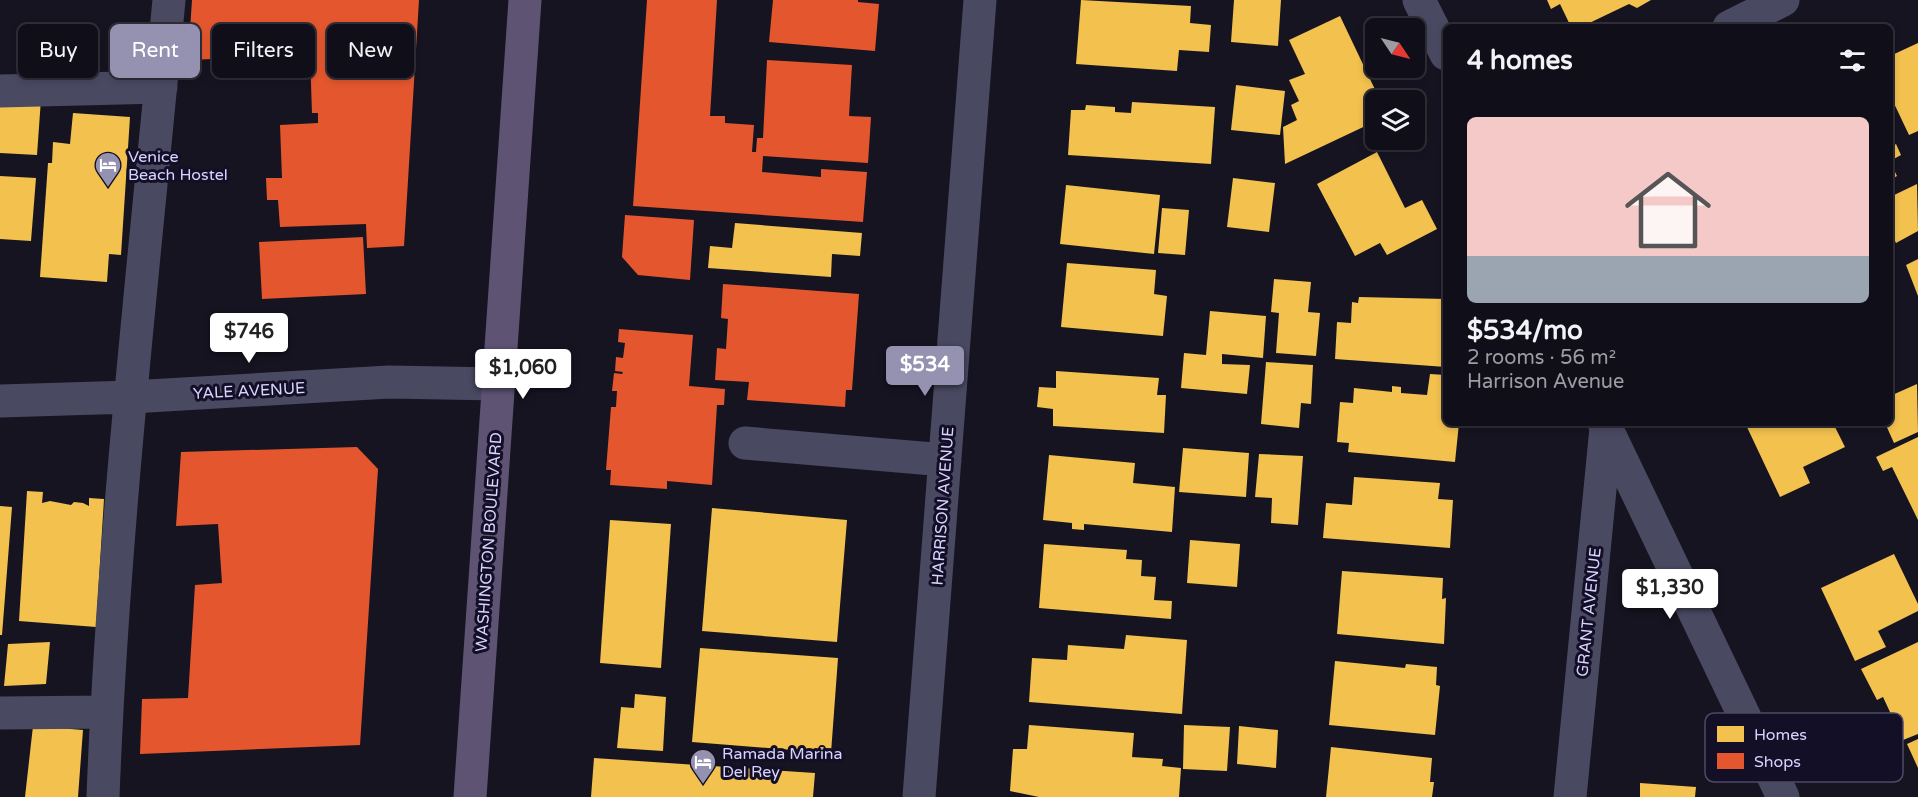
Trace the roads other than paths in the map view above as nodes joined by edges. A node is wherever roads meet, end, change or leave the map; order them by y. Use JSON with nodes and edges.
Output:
{"nodes":[{"id":1,"x":169,"y":0,"type":"edge"},
{"id":2,"x":525,"y":0,"type":"edge"},
{"id":3,"x":980,"y":0,"type":"edge"},
{"id":4,"x":1419,"y":0,"type":"edge"},
{"id":5,"x":1783,"y":0,"type":"edge"},
{"id":6,"x":1735,"y":24,"type":"edge"},
{"id":7,"x":1443,"y":48,"type":"edge"},
{"id":8,"x":161,"y":87,"type":"junction"},
{"id":9,"x":0,"y":91,"type":"edge"},
{"id":10,"x":498,"y":384,"type":"junction"},
{"id":11,"x":131,"y":397,"type":"junction"},
{"id":12,"x":0,"y":401,"type":"edge"},
{"id":13,"x":1605,"y":426,"type":"edge"},
{"id":14,"x":1605,"y":426,"type":"edge"},
{"id":15,"x":746,"y":443,"type":"dead end"},
{"id":16,"x":945,"y":460,"type":"junction"},
{"id":17,"x":106,"y":712,"type":"junction"},
{"id":18,"x":0,"y":713,"type":"edge"},
{"id":19,"x":1743,"y":713,"type":"edge"},
{"id":20,"x":1776,"y":782,"type":"edge"},
{"id":21,"x":103,"y":797,"type":"edge"},
{"id":22,"x":470,"y":797,"type":"edge"},
{"id":23,"x":919,"y":797,"type":"edge"},
{"id":24,"x":1570,"y":797,"type":"edge"},
{"id":25,"x":1783,"y":797,"type":"edge"}],
"edges":[{"from":1,"to":8,"type":"street"},
{"from":2,"to":10,"type":"main road","name":"WASHINGTON BOULEVARD"},
{"from":3,"to":16,"type":"street","name":"HARRISON AVENUE"},
{"from":4,"to":7,"type":"street"},
{"from":5,"to":6,"type":"street"},
{"from":8,"to":9,"type":"street"},
{"from":8,"to":11,"type":"street"},
{"from":10,"to":11,"type":"street","name":"YALE AVENUE"},
{"from":10,"to":22,"type":"main road","name":"WASHINGTON BOULEVARD"},
{"from":11,"to":12,"type":"street","name":"YALE AVENUE"},
{"from":11,"to":17,"type":"street"},
{"from":13,"to":24,"type":"street","name":"GRANT AVENUE"},
{"from":14,"to":19,"type":"street"},
{"from":15,"to":16,"type":"street"},
{"from":16,"to":23,"type":"street","name":"HARRISON AVENUE"},
{"from":17,"to":18,"type":"street"},
{"from":17,"to":21,"type":"street"},
{"from":20,"to":25,"type":"street"}]}
